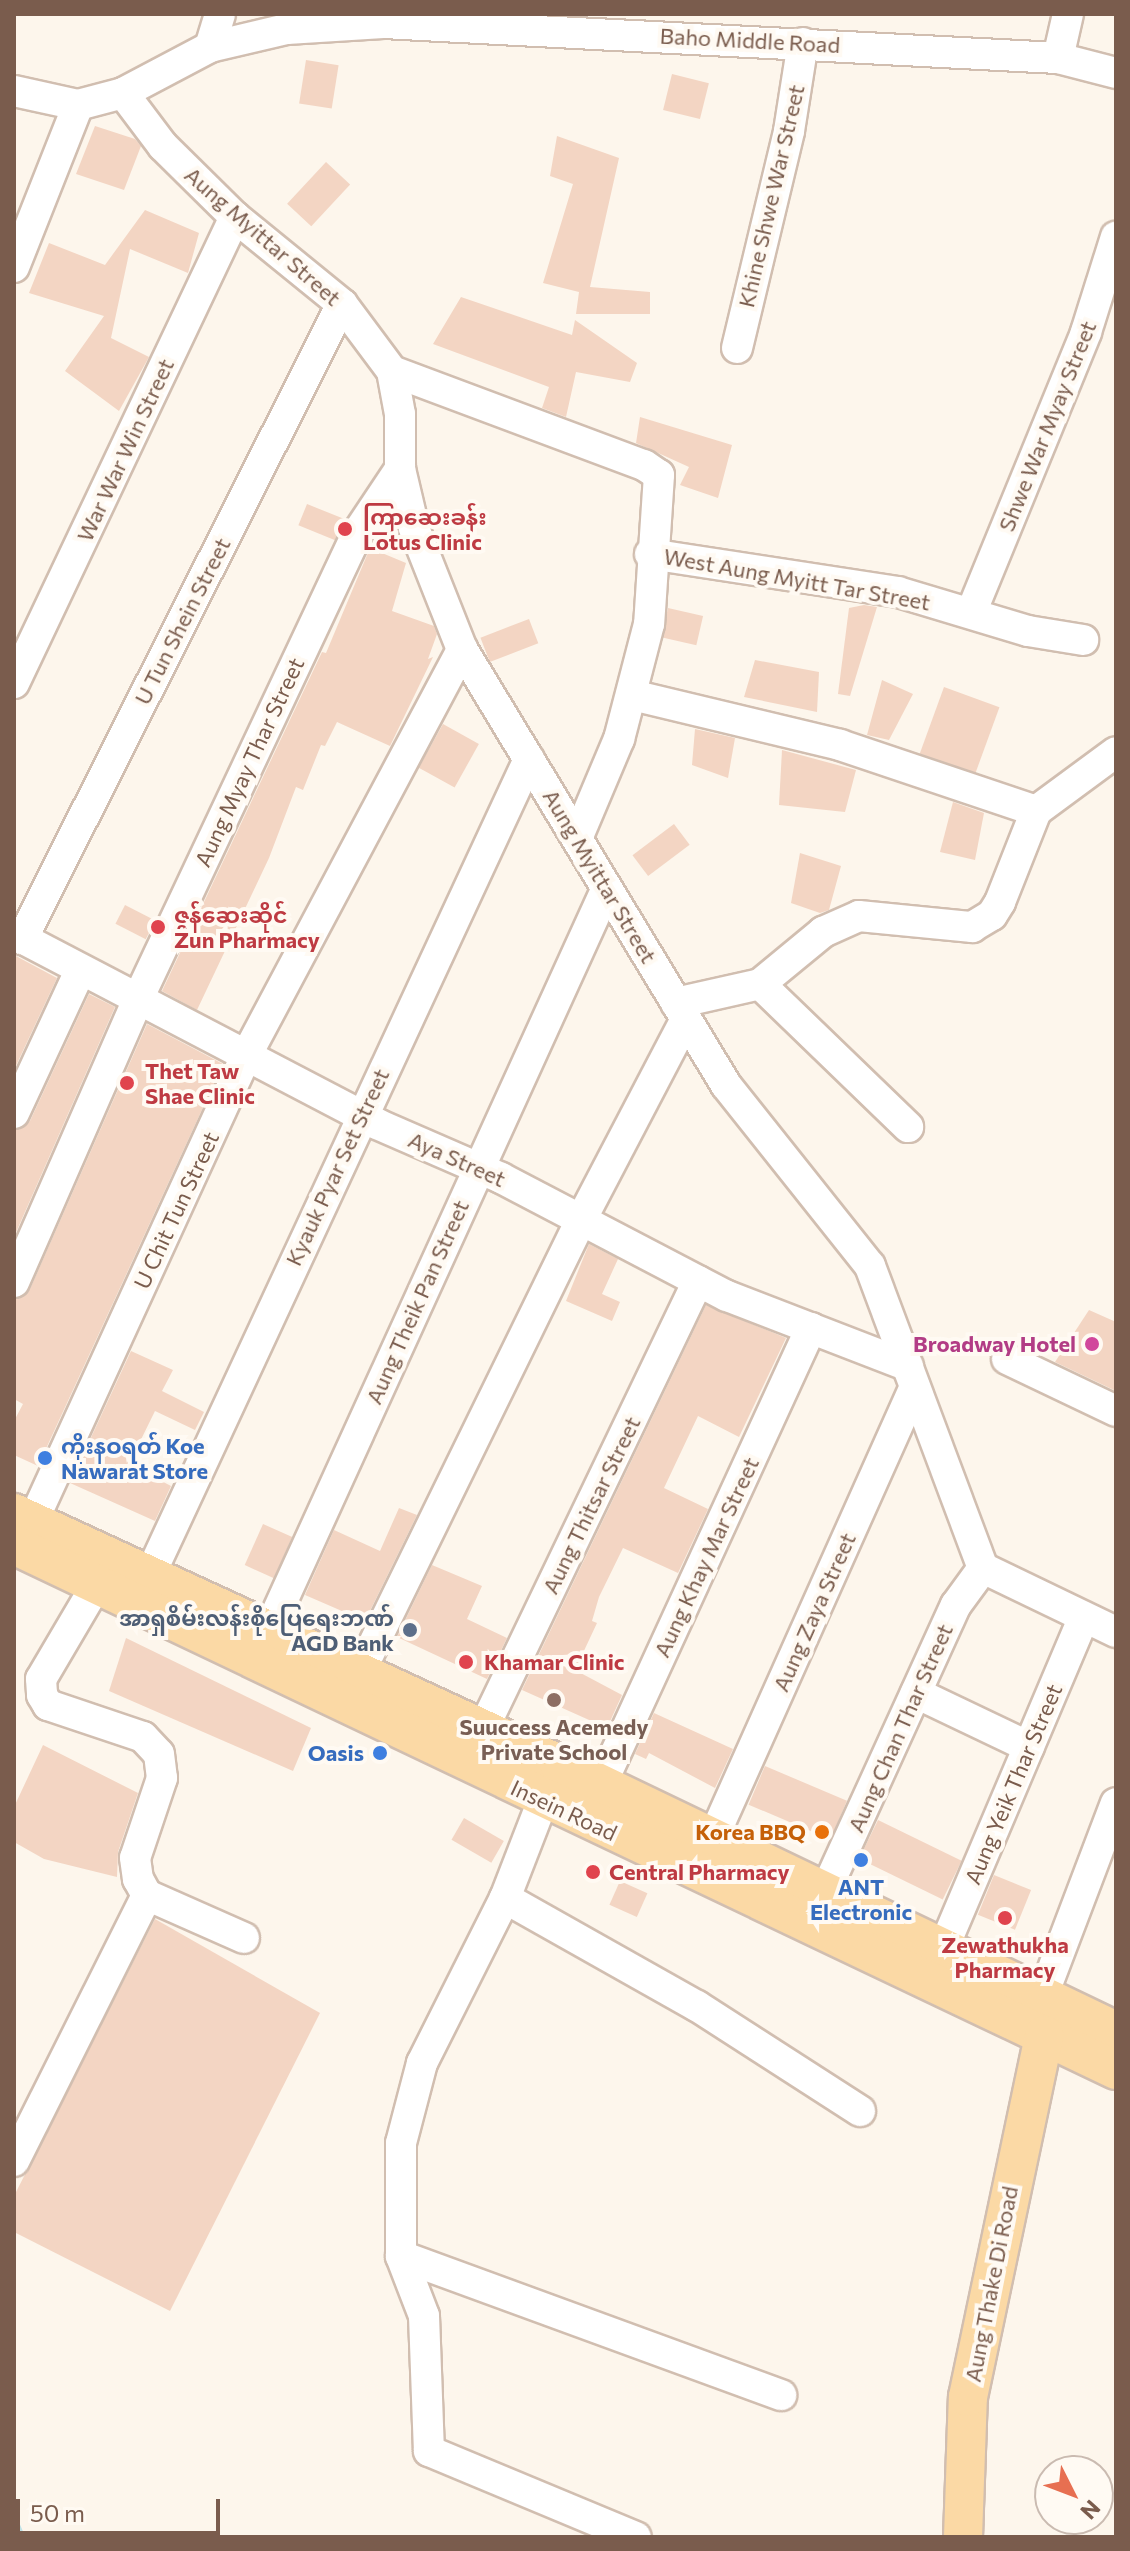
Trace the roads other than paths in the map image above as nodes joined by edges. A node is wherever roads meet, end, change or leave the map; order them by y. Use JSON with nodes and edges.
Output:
{"nodes":[{"id":1,"x":220,"y":14,"type":"edge"},
{"id":2,"x":1068,"y":14,"type":"edge"},
{"id":3,"x":608,"y":23,"type":"edge"},
{"id":4,"x":803,"y":43,"type":"junction"},
{"id":5,"x":210,"y":47,"type":"junction"},
{"id":6,"x":1058,"y":58,"type":"junction"},
{"id":7,"x":1116,"y":73,"type":"edge"},
{"id":8,"x":14,"y":91,"type":"edge"},
{"id":9,"x":123,"y":93,"type":"junction"},
{"id":10,"x":78,"y":105,"type":"junction"},
{"id":11,"x":235,"y":217,"type":"junction"},
{"id":12,"x":1116,"y":237,"type":"edge"},
{"id":13,"x":14,"y":267,"type":"edge"},
{"id":14,"x":342,"y":304,"type":"junction"},
{"id":15,"x":737,"y":348,"type":"dead end"},
{"id":16,"x":392,"y":371,"type":"junction"},
{"id":17,"x":400,"y":469,"type":"junction"},
{"id":18,"x":650,"y":554,"type":"junction"},
{"id":19,"x":971,"y":613,"type":"junction"},
{"id":20,"x":1083,"y":640,"type":"dead end"},
{"id":21,"x":462,"y":649,"type":"junction"},
{"id":22,"x":14,"y":683,"type":"edge"},
{"id":23,"x":632,"y":695,"type":"junction"},
{"id":24,"x":1116,"y":752,"type":"edge"},
{"id":25,"x":529,"y":759,"type":"junction"},
{"id":26,"x":1036,"y":811,"type":"junction"},
{"id":27,"x":578,"y":836,"type":"junction"},
{"id":28,"x":607,"y":888,"type":"junction"},
{"id":29,"x":18,"y":936,"type":"edge"},
{"id":30,"x":80,"y":971,"type":"junction"},
{"id":31,"x":760,"y":984,"type":"junction"},
{"id":32,"x":138,"y":999,"type":"junction"},
{"id":33,"x":681,"y":1011,"type":"junction"},
{"id":34,"x":246,"y":1056,"type":"junction"},
{"id":35,"x":14,"y":1113,"type":"edge"},
{"id":36,"x":361,"y":1116,"type":"junction"},
{"id":37,"x":908,"y":1127,"type":"dead end"},
{"id":38,"x":478,"y":1168,"type":"junction"},
{"id":39,"x":581,"y":1220,"type":"junction"},
{"id":40,"x":698,"y":1281,"type":"junction"},
{"id":41,"x":14,"y":1282,"type":"edge"},
{"id":42,"x":811,"y":1328,"type":"junction"},
{"id":43,"x":1007,"y":1359,"type":"dead end"},
{"id":44,"x":911,"y":1376,"type":"junction"},
{"id":45,"x":1116,"y":1411,"type":"edge"},
{"id":46,"x":20,"y":1526,"type":"edge"},
{"id":47,"x":983,"y":1568,"type":"junction"},
{"id":48,"x":149,"y":1577,"type":"junction"},
{"id":49,"x":97,"y":1584,"type":"junction"},
{"id":50,"x":1083,"y":1619,"type":"junction"},
{"id":51,"x":269,"y":1630,"type":"junction"},
{"id":52,"x":1116,"y":1632,"type":"edge"},
{"id":53,"x":360,"y":1672,"type":"junction"},
{"id":54,"x":916,"y":1693,"type":"junction"},
{"id":55,"x":484,"y":1730,"type":"junction"},
{"id":56,"x":1029,"y":1747,"type":"junction"},
{"id":57,"x":466,"y":1763,"type":"junction"},
{"id":58,"x":559,"y":1764,"type":"junction"},
{"id":59,"x":601,"y":1785,"type":"junction"},
{"id":60,"x":541,"y":1800,"type":"junction"},
{"id":61,"x":1116,"y":1803,"type":"edge"},
{"id":62,"x":713,"y":1838,"type":"junction"},
{"id":63,"x":825,"y":1892,"type":"junction"},
{"id":64,"x":147,"y":1895,"type":"junction"},
{"id":65,"x":505,"y":1898,"type":"junction"},
{"id":66,"x":244,"y":1938,"type":"dead end"},
{"id":67,"x":943,"y":1949,"type":"junction"},
{"id":68,"x":1043,"y":1995,"type":"junction"},
{"id":69,"x":1116,"y":2031,"type":"edge"},
{"id":70,"x":1044,"y":2035,"type":"junction"},
{"id":71,"x":1116,"y":2070,"type":"edge"},
{"id":72,"x":860,"y":2111,"type":"dead end"},
{"id":73,"x":14,"y":2161,"type":"edge"},
{"id":74,"x":401,"y":2256,"type":"junction"},
{"id":75,"x":781,"y":2395,"type":"dead end"},
{"id":76,"x":636,"y":2537,"type":"edge"},
{"id":77,"x":963,"y":2537,"type":"edge"}],
"edges":[{"from":1,"to":5,"type":"street"},
{"from":2,"to":6,"type":"street"},
{"from":3,"to":4,"type":"street","name":"Baho Middle Road"},
{"from":3,"to":5,"type":"street","name":"Baho Middle Road"},
{"from":4,"to":6,"type":"street","name":"Baho Middle Road"},
{"from":4,"to":15,"type":"street","name":"Khine Shwe War Street"},
{"from":5,"to":9,"type":"street","name":"Baho Middle Road"},
{"from":6,"to":7,"type":"street","name":"Baho Middle Road"},
{"from":8,"to":10,"type":"street","name":"Baho Middle Road"},
{"from":9,"to":10,"type":"street","name":"Baho Middle Road"},
{"from":9,"to":11,"type":"street","name":"Aung Myittar Street"},
{"from":10,"to":13,"type":"street"},
{"from":11,"to":14,"type":"street","name":"Aung Myittar Street"},
{"from":11,"to":22,"type":"street","name":"War War Win Street"},
{"from":12,"to":19,"type":"street","name":"Shwe War Myay Street"},
{"from":14,"to":16,"type":"street","name":"Aung Myittar Street"},
{"from":14,"to":29,"type":"street","name":"U Tun Shein Street"},
{"from":16,"to":17,"type":"street","name":"Aung Myittar Street"},
{"from":16,"to":18,"type":"street"},
{"from":17,"to":21,"type":"street","name":"Aung Myittar Street"},
{"from":17,"to":32,"type":"street","name":"Aung Myay Thar Street"},
{"from":18,"to":19,"type":"street","name":"West Aung Myitt Tar Street"},
{"from":18,"to":23,"type":"street"},
{"from":19,"to":20,"type":"street","name":"West Aung Myitt Tar Street"},
{"from":21,"to":25,"type":"street","name":"Aung Myittar Street"},
{"from":21,"to":34,"type":"street","name":"U Chit Tun Street"},
{"from":23,"to":26,"type":"street"},
{"from":23,"to":27,"type":"street"},
{"from":24,"to":26,"type":"street"},
{"from":25,"to":27,"type":"street","name":"Aung Myittar Street"},
{"from":25,"to":36,"type":"street","name":"Kyauk Pyar Set Street"},
{"from":26,"to":31,"type":"street"},
{"from":27,"to":28,"type":"street","name":"Aung Myittar Street"},
{"from":28,"to":33,"type":"street","name":"Aung Myittar Street"},
{"from":28,"to":38,"type":"street","name":"Aung Theik Pan Street"},
{"from":29,"to":30,"type":"street","name":"Aya Street"},
{"from":30,"to":32,"type":"street","name":"Aya Street"},
{"from":30,"to":35,"type":"street"},
{"from":31,"to":33,"type":"street"},
{"from":31,"to":37,"type":"street"},
{"from":32,"to":34,"type":"street","name":"Aya Street"},
{"from":32,"to":41,"type":"street","name":"Aung Myay Thar Street"},
{"from":33,"to":39,"type":"street"},
{"from":33,"to":44,"type":"street","name":"Aung Myittar Street"},
{"from":34,"to":36,"type":"street","name":"Aya Street"},
{"from":34,"to":46,"type":"street","name":"U Chit Tun Street"},
{"from":36,"to":38,"type":"street","name":"Aya Street"},
{"from":36,"to":48,"type":"street","name":"Kyauk Pyar Set Street"},
{"from":38,"to":39,"type":"street","name":"Aya Street"},
{"from":38,"to":51,"type":"street","name":"Aung Theik Pan Street"},
{"from":39,"to":40,"type":"street","name":"Aya Street"},
{"from":39,"to":53,"type":"street"},
{"from":40,"to":42,"type":"street","name":"Aya Street"},
{"from":40,"to":55,"type":"street","name":"Aung Thitsar Street"},
{"from":42,"to":44,"type":"street","name":"Aya Street"},
{"from":42,"to":59,"type":"street","name":"Aung Khay Mar Street"},
{"from":43,"to":45,"type":"street"},
{"from":44,"to":47,"type":"street","name":"Aung Myittar Street"},
{"from":44,"to":62,"type":"street","name":"Aung Zaya Street"},
{"from":46,"to":48,"type":"main road","name":"Insein Road"},
{"from":46,"to":49,"type":"main road","name":"Insein Road"},
{"from":47,"to":50,"type":"street"},
{"from":47,"to":54,"type":"street","name":"Aung Chan Thar Street"},
{"from":48,"to":51,"type":"main road","name":"Insein Road"},
{"from":49,"to":57,"type":"main road","name":"Insein Road"},
{"from":49,"to":64,"type":"street"},
{"from":50,"to":52,"type":"street"},
{"from":50,"to":56,"type":"street","name":"Aung Yeik Thar Street"},
{"from":51,"to":53,"type":"main road","name":"Insein Road"},
{"from":53,"to":55,"type":"main road","name":"Insein Road"},
{"from":54,"to":56,"type":"street"},
{"from":54,"to":63,"type":"street","name":"Aung Chan Thar Street"},
{"from":55,"to":57,"type":"street","name":"Aung Thitsar Street"},
{"from":55,"to":58,"type":"main road","name":"Insein Road"},
{"from":56,"to":67,"type":"street","name":"Aung Yeik Thar Street"},
{"from":57,"to":60,"type":"main road","name":"Insein Road"},
{"from":58,"to":59,"type":"main road","name":"Insein Road"},
{"from":58,"to":60,"type":"street"},
{"from":59,"to":62,"type":"main road","name":"Insein Road"},
{"from":60,"to":65,"type":"street"},
{"from":60,"to":70,"type":"main road","name":"Insein Road"},
{"from":61,"to":68,"type":"street"},
{"from":62,"to":63,"type":"main road","name":"Insein Road"},
{"from":63,"to":67,"type":"main road","name":"Insein Road"},
{"from":64,"to":66,"type":"street"},
{"from":64,"to":73,"type":"street"},
{"from":65,"to":72,"type":"street"},
{"from":65,"to":74,"type":"street"},
{"from":67,"to":68,"type":"main road","name":"Insein Road"},
{"from":68,"to":69,"type":"main road","name":"Insein Road"},
{"from":68,"to":70,"type":"street"},
{"from":70,"to":71,"type":"main road","name":"Insein Road"},
{"from":70,"to":77,"type":"main road","name":"Aung Thake Di Road"},
{"from":74,"to":75,"type":"street"},
{"from":74,"to":76,"type":"street"}]}
